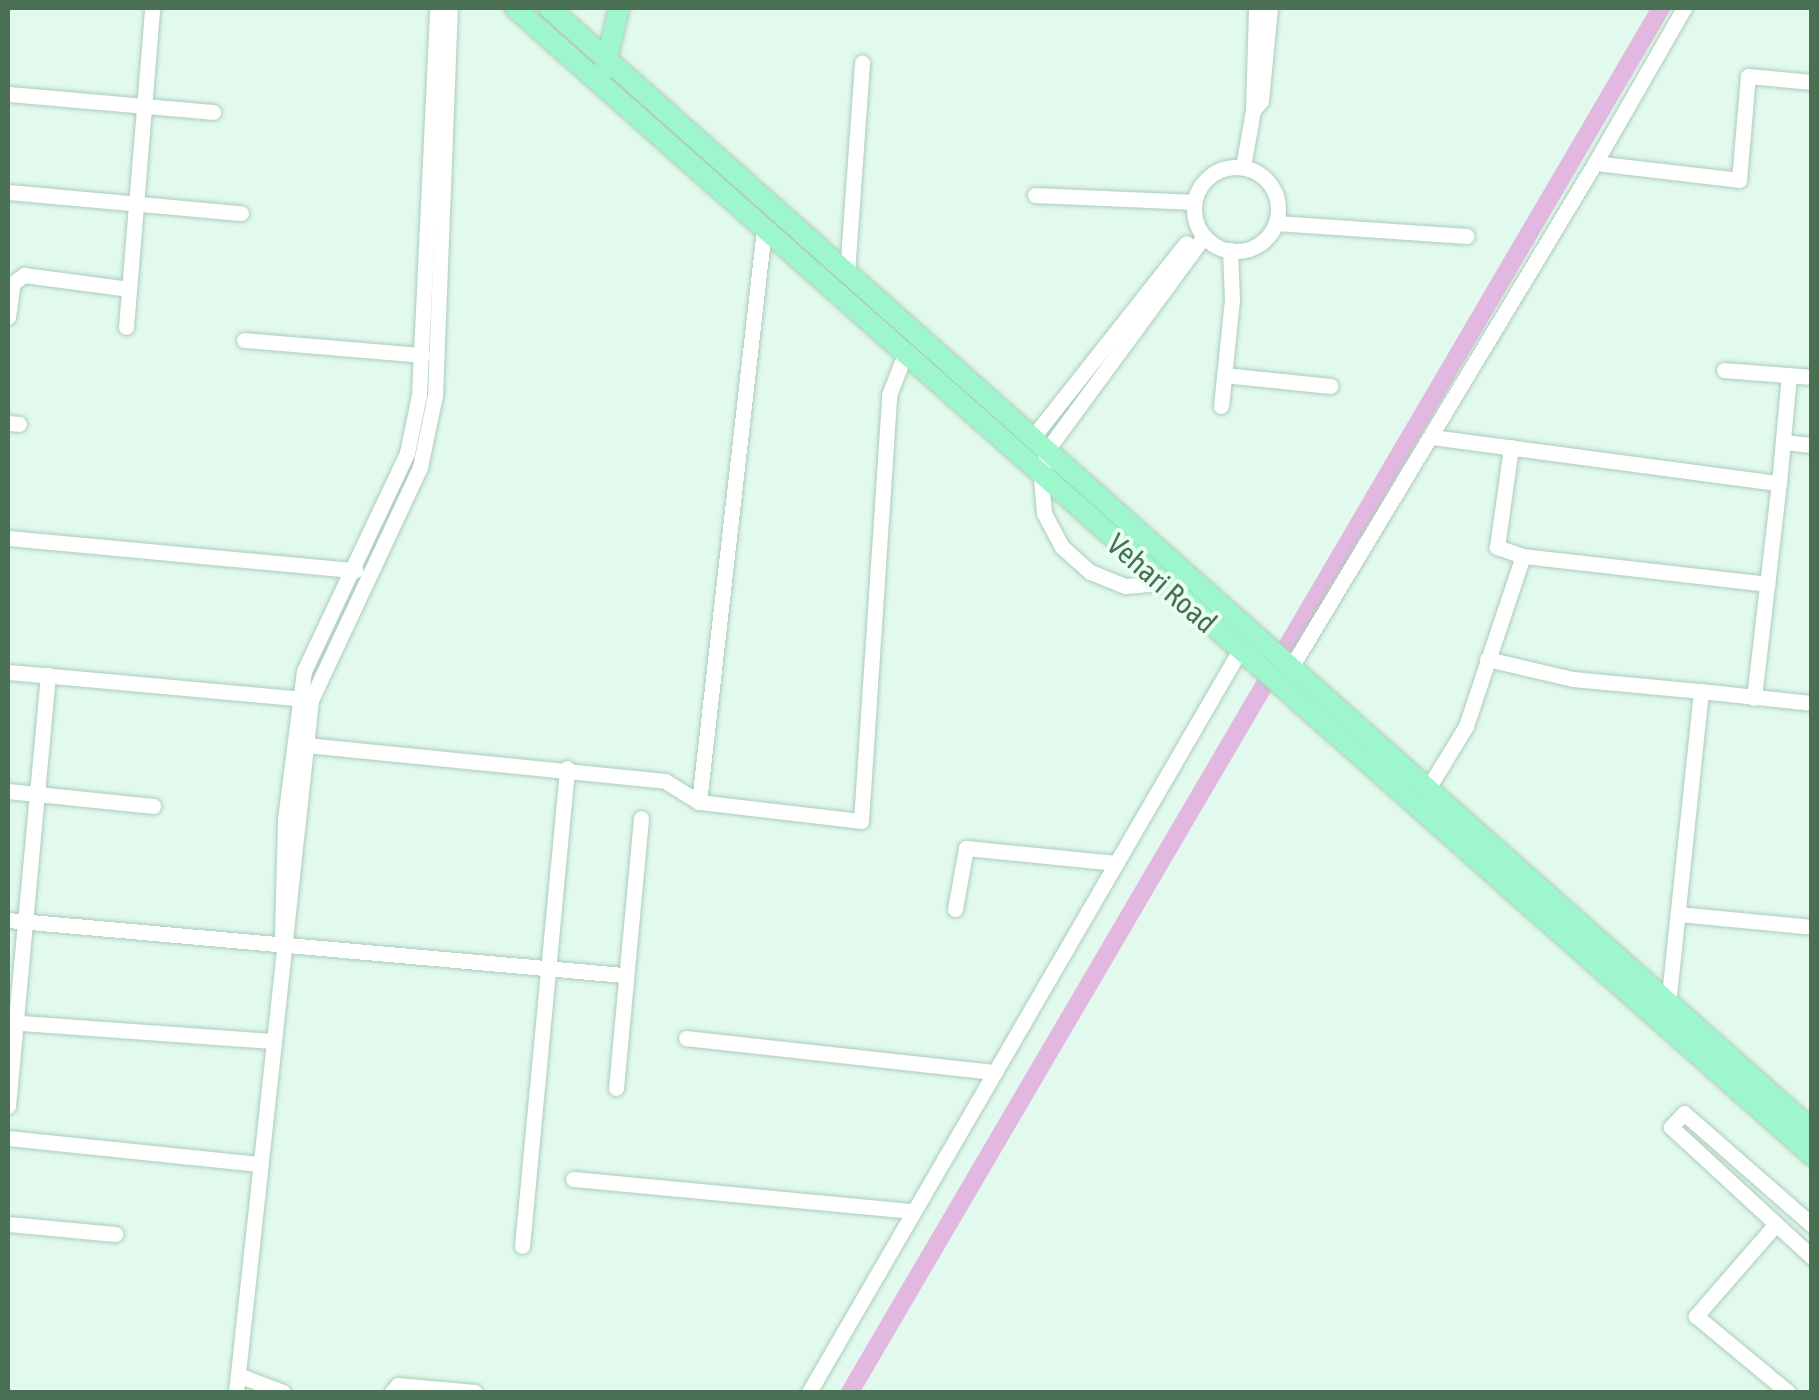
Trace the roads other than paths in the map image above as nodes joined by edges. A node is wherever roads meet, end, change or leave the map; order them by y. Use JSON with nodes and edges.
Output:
{"nodes":[{"id":1,"x":152,"y":8,"type":"edge"},
{"id":2,"x":437,"y":8,"type":"edge"},
{"id":3,"x":450,"y":8,"type":"edge"},
{"id":4,"x":515,"y":8,"type":"edge"},
{"id":5,"x":549,"y":8,"type":"edge"},
{"id":6,"x":619,"y":8,"type":"edge"},
{"id":7,"x":1256,"y":8,"type":"edge"},
{"id":8,"x":1270,"y":8,"type":"edge"},
{"id":9,"x":1684,"y":8,"type":"edge"},
{"id":10,"x":608,"y":60,"type":"junction"},
{"id":11,"x":862,"y":63,"type":"dead end"},
{"id":12,"x":598,"y":82,"type":"junction"},
{"id":13,"x":1812,"y":82,"type":"edge"},
{"id":14,"x":8,"y":94,"type":"edge"},
{"id":15,"x":144,"y":105,"type":"junction"},
{"id":16,"x":1253,"y":110,"type":"junction"},
{"id":17,"x":212,"y":112,"type":"dead end"},
{"id":18,"x":1596,"y":163,"type":"junction"},
{"id":19,"x":1243,"y":167,"type":"junction"},
{"id":20,"x":8,"y":192,"type":"edge"},
{"id":21,"x":1035,"y":195,"type":"dead end"},
{"id":22,"x":136,"y":202,"type":"junction"},
{"id":23,"x":1194,"y":202,"type":"junction"},
{"id":24,"x":241,"y":212,"type":"dead end"},
{"id":25,"x":1276,"y":223,"type":"junction"},
{"id":26,"x":764,"y":229,"type":"junction"},
{"id":27,"x":1201,"y":232,"type":"junction"},
{"id":28,"x":1467,"y":236,"type":"dead end"},
{"id":29,"x":1230,"y":250,"type":"junction"},
{"id":30,"x":847,"y":272,"type":"junction"},
{"id":31,"x":129,"y":289,"type":"junction"},
{"id":32,"x":8,"y":317,"type":"edge"},
{"id":33,"x":126,"y":328,"type":"dead end"},
{"id":34,"x":244,"y":340,"type":"dead end"},
{"id":35,"x":906,"y":354,"type":"junction"},
{"id":36,"x":422,"y":355,"type":"junction"},
{"id":37,"x":1724,"y":370,"type":"dead end"},
{"id":38,"x":1224,"y":375,"type":"junction"},
{"id":39,"x":1789,"y":375,"type":"junction"},
{"id":40,"x":1812,"y":377,"type":"edge"},
{"id":41,"x":1330,"y":386,"type":"dead end"},
{"id":42,"x":1221,"y":406,"type":"dead end"},
{"id":43,"x":1432,"y":437,"type":"junction"},
{"id":44,"x":1783,"y":442,"type":"junction"},
{"id":45,"x":1040,"y":443,"type":"junction"},
{"id":46,"x":1812,"y":445,"type":"edge"},
{"id":47,"x":1511,"y":447,"type":"junction"},
{"id":48,"x":1041,"y":476,"type":"junction"},
{"id":49,"x":1779,"y":483,"type":"junction"},
{"id":50,"x":8,"y":538,"type":"edge"},
{"id":51,"x":1522,"y":556,"type":"junction"},
{"id":52,"x":356,"y":570,"type":"junction"},
{"id":53,"x":1188,"y":577,"type":"junction"},
{"id":54,"x":1767,"y":584,"type":"junction"},
{"id":55,"x":1163,"y":585,"type":"junction"},
{"id":56,"x":1241,"y":651,"type":"junction"},
{"id":57,"x":1487,"y":659,"type":"junction"},
{"id":58,"x":1290,"y":669,"type":"junction"},
{"id":59,"x":8,"y":672,"type":"edge"},
{"id":60,"x":48,"y":676,"type":"junction"},
{"id":61,"x":1701,"y":690,"type":"junction"},
{"id":62,"x":1754,"y":698,"type":"junction"},
{"id":63,"x":304,"y":699,"type":"junction"},
{"id":64,"x":1812,"y":703,"type":"edge"},
{"id":65,"x":306,"y":745,"type":"junction"},
{"id":66,"x":566,"y":768,"type":"junction"},
{"id":67,"x":1427,"y":790,"type":"junction"},
{"id":68,"x":8,"y":791,"type":"edge"},
{"id":69,"x":37,"y":794,"type":"junction"},
{"id":70,"x":699,"y":802,"type":"junction"},
{"id":71,"x":153,"y":806,"type":"dead end"},
{"id":72,"x":640,"y":818,"type":"dead end"},
{"id":73,"x":1116,"y":863,"type":"junction"},
{"id":74,"x":955,"y":908,"type":"dead end"},
{"id":75,"x":1678,"y":914,"type":"junction"},
{"id":76,"x":8,"y":920,"type":"edge"},
{"id":77,"x":26,"y":921,"type":"junction"},
{"id":78,"x":1812,"y":927,"type":"edge"},
{"id":79,"x":282,"y":940,"type":"junction"},
{"id":80,"x":546,"y":967,"type":"junction"},
{"id":81,"x":623,"y":975,"type":"junction"},
{"id":82,"x":1668,"y":1004,"type":"junction"},
{"id":83,"x":12,"y":1022,"type":"edge"},
{"id":84,"x":686,"y":1038,"type":"dead end"},
{"id":85,"x":271,"y":1041,"type":"junction"},
{"id":86,"x":995,"y":1072,"type":"junction"},
{"id":87,"x":616,"y":1088,"type":"dead end"},
{"id":88,"x":8,"y":1106,"type":"edge"},
{"id":89,"x":1812,"y":1130,"type":"edge"},
{"id":90,"x":8,"y":1138,"type":"edge"},
{"id":91,"x":1812,"y":1155,"type":"edge"},
{"id":92,"x":259,"y":1164,"type":"junction"},
{"id":93,"x":574,"y":1178,"type":"dead end"},
{"id":94,"x":914,"y":1211,"type":"junction"},
{"id":95,"x":8,"y":1224,"type":"edge"},
{"id":96,"x":1775,"y":1225,"type":"junction"},
{"id":97,"x":1812,"y":1226,"type":"edge"},
{"id":98,"x":116,"y":1234,"type":"dead end"},
{"id":99,"x":522,"y":1246,"type":"dead end"},
{"id":100,"x":1812,"y":1257,"type":"edge"},
{"id":101,"x":238,"y":1375,"type":"junction"},
{"id":102,"x":236,"y":1392,"type":"edge"},
{"id":103,"x":283,"y":1392,"type":"edge"},
{"id":104,"x":392,"y":1392,"type":"edge"},
{"id":105,"x":475,"y":1392,"type":"edge"},
{"id":106,"x":809,"y":1392,"type":"edge"},
{"id":107,"x":1788,"y":1392,"type":"edge"}],
"edges":[{"from":1,"to":15,"type":"street"},
{"from":2,"to":36,"type":"street"},
{"from":3,"to":63,"type":"street"},
{"from":4,"to":12,"type":"main road","name":"Vehari Road"},
{"from":5,"to":10,"type":"main road","name":"Vehari Road"},
{"from":6,"to":10,"type":"main road"},
{"from":7,"to":16,"type":"street"},
{"from":8,"to":16,"type":"street"},
{"from":9,"to":18,"type":"street"},
{"from":10,"to":12,"type":"main road"},
{"from":10,"to":30,"type":"main road","name":"Vehari Road"},
{"from":11,"to":30,"type":"street"},
{"from":12,"to":26,"type":"main road","name":"Vehari Road"},
{"from":13,"to":18,"type":"street"},
{"from":14,"to":15,"type":"street"},
{"from":15,"to":17,"type":"street"},
{"from":15,"to":22,"type":"street"},
{"from":16,"to":19,"type":"street"},
{"from":18,"to":43,"type":"street"},
{"from":19,"to":23,"type":"street"},
{"from":19,"to":25,"type":"street"},
{"from":20,"to":22,"type":"street"},
{"from":21,"to":23,"type":"street"},
{"from":22,"to":24,"type":"street"},
{"from":22,"to":31,"type":"street"},
{"from":23,"to":27,"type":"street"},
{"from":25,"to":28,"type":"street"},
{"from":25,"to":29,"type":"street"},
{"from":26,"to":35,"type":"main road","name":"Vehari Road"},
{"from":26,"to":70,"type":"street"},
{"from":27,"to":29,"type":"street"},
{"from":27,"to":45,"type":"street"},
{"from":29,"to":38,"type":"street"},
{"from":30,"to":45,"type":"main road","name":"Vehari Road"},
{"from":31,"to":32,"type":"street"},
{"from":31,"to":33,"type":"street"},
{"from":34,"to":36,"type":"street"},
{"from":35,"to":48,"type":"main road","name":"Vehari Road"},
{"from":35,"to":70,"type":"street"},
{"from":36,"to":52,"type":"street"},
{"from":37,"to":39,"type":"street"},
{"from":38,"to":41,"type":"street"},
{"from":38,"to":42,"type":"street"},
{"from":39,"to":40,"type":"street"},
{"from":39,"to":44,"type":"street"},
{"from":43,"to":47,"type":"street"},
{"from":43,"to":58,"type":"street"},
{"from":44,"to":46,"type":"street"},
{"from":44,"to":49,"type":"street"},
{"from":45,"to":48,"type":"street"},
{"from":45,"to":53,"type":"main road","name":"Vehari Road"},
{"from":47,"to":49,"type":"street"},
{"from":47,"to":51,"type":"street"},
{"from":48,"to":55,"type":"main road","name":"Vehari Road"},
{"from":48,"to":55,"type":"street"},
{"from":49,"to":54,"type":"street"},
{"from":50,"to":52,"type":"street"},
{"from":51,"to":54,"type":"street"},
{"from":51,"to":57,"type":"street"},
{"from":52,"to":63,"type":"street"},
{"from":53,"to":55,"type":"street"},
{"from":53,"to":58,"type":"main road","name":"Vehari Road"},
{"from":54,"to":62,"type":"street"},
{"from":55,"to":56,"type":"main road","name":"Vehari Road"},
{"from":56,"to":73,"type":"street"},
{"from":56,"to":91,"type":"main road","name":"Vehari Road"},
{"from":57,"to":61,"type":"street"},
{"from":57,"to":67,"type":"street"},
{"from":58,"to":67,"type":"main road","name":"Vehari Road"},
{"from":59,"to":60,"type":"street"},
{"from":60,"to":63,"type":"street"},
{"from":60,"to":69,"type":"street"},
{"from":61,"to":62,"type":"street"},
{"from":61,"to":75,"type":"street"},
{"from":62,"to":64,"type":"street"},
{"from":63,"to":65,"type":"street"},
{"from":63,"to":79,"type":"street"},
{"from":65,"to":66,"type":"street"},
{"from":65,"to":79,"type":"street"},
{"from":66,"to":70,"type":"street"},
{"from":66,"to":80,"type":"street"},
{"from":67,"to":82,"type":"main road","name":"Vehari Road"},
{"from":68,"to":69,"type":"street"},
{"from":69,"to":71,"type":"street"},
{"from":69,"to":77,"type":"street"},
{"from":72,"to":81,"type":"street"},
{"from":73,"to":74,"type":"street"},
{"from":73,"to":86,"type":"street"},
{"from":75,"to":78,"type":"street"},
{"from":75,"to":82,"type":"street"},
{"from":76,"to":77,"type":"street"},
{"from":77,"to":79,"type":"street"},
{"from":77,"to":83,"type":"street"},
{"from":79,"to":80,"type":"street"},
{"from":79,"to":85,"type":"street"},
{"from":80,"to":81,"type":"street"},
{"from":80,"to":99,"type":"street"},
{"from":81,"to":87,"type":"street"},
{"from":82,"to":89,"type":"main road","name":"Vehari Road"},
{"from":83,"to":85,"type":"street"},
{"from":83,"to":88,"type":"street"},
{"from":84,"to":86,"type":"street"},
{"from":85,"to":92,"type":"street"},
{"from":86,"to":94,"type":"street"},
{"from":90,"to":92,"type":"street"},
{"from":92,"to":101,"type":"street"},
{"from":93,"to":94,"type":"street"},
{"from":94,"to":106,"type":"street"},
{"from":95,"to":98,"type":"street"},
{"from":96,"to":97,"type":"street"},
{"from":96,"to":100,"type":"street"},
{"from":96,"to":107,"type":"street"},
{"from":101,"to":102,"type":"street"},
{"from":101,"to":103,"type":"street"},
{"from":104,"to":105,"type":"street"}]}
